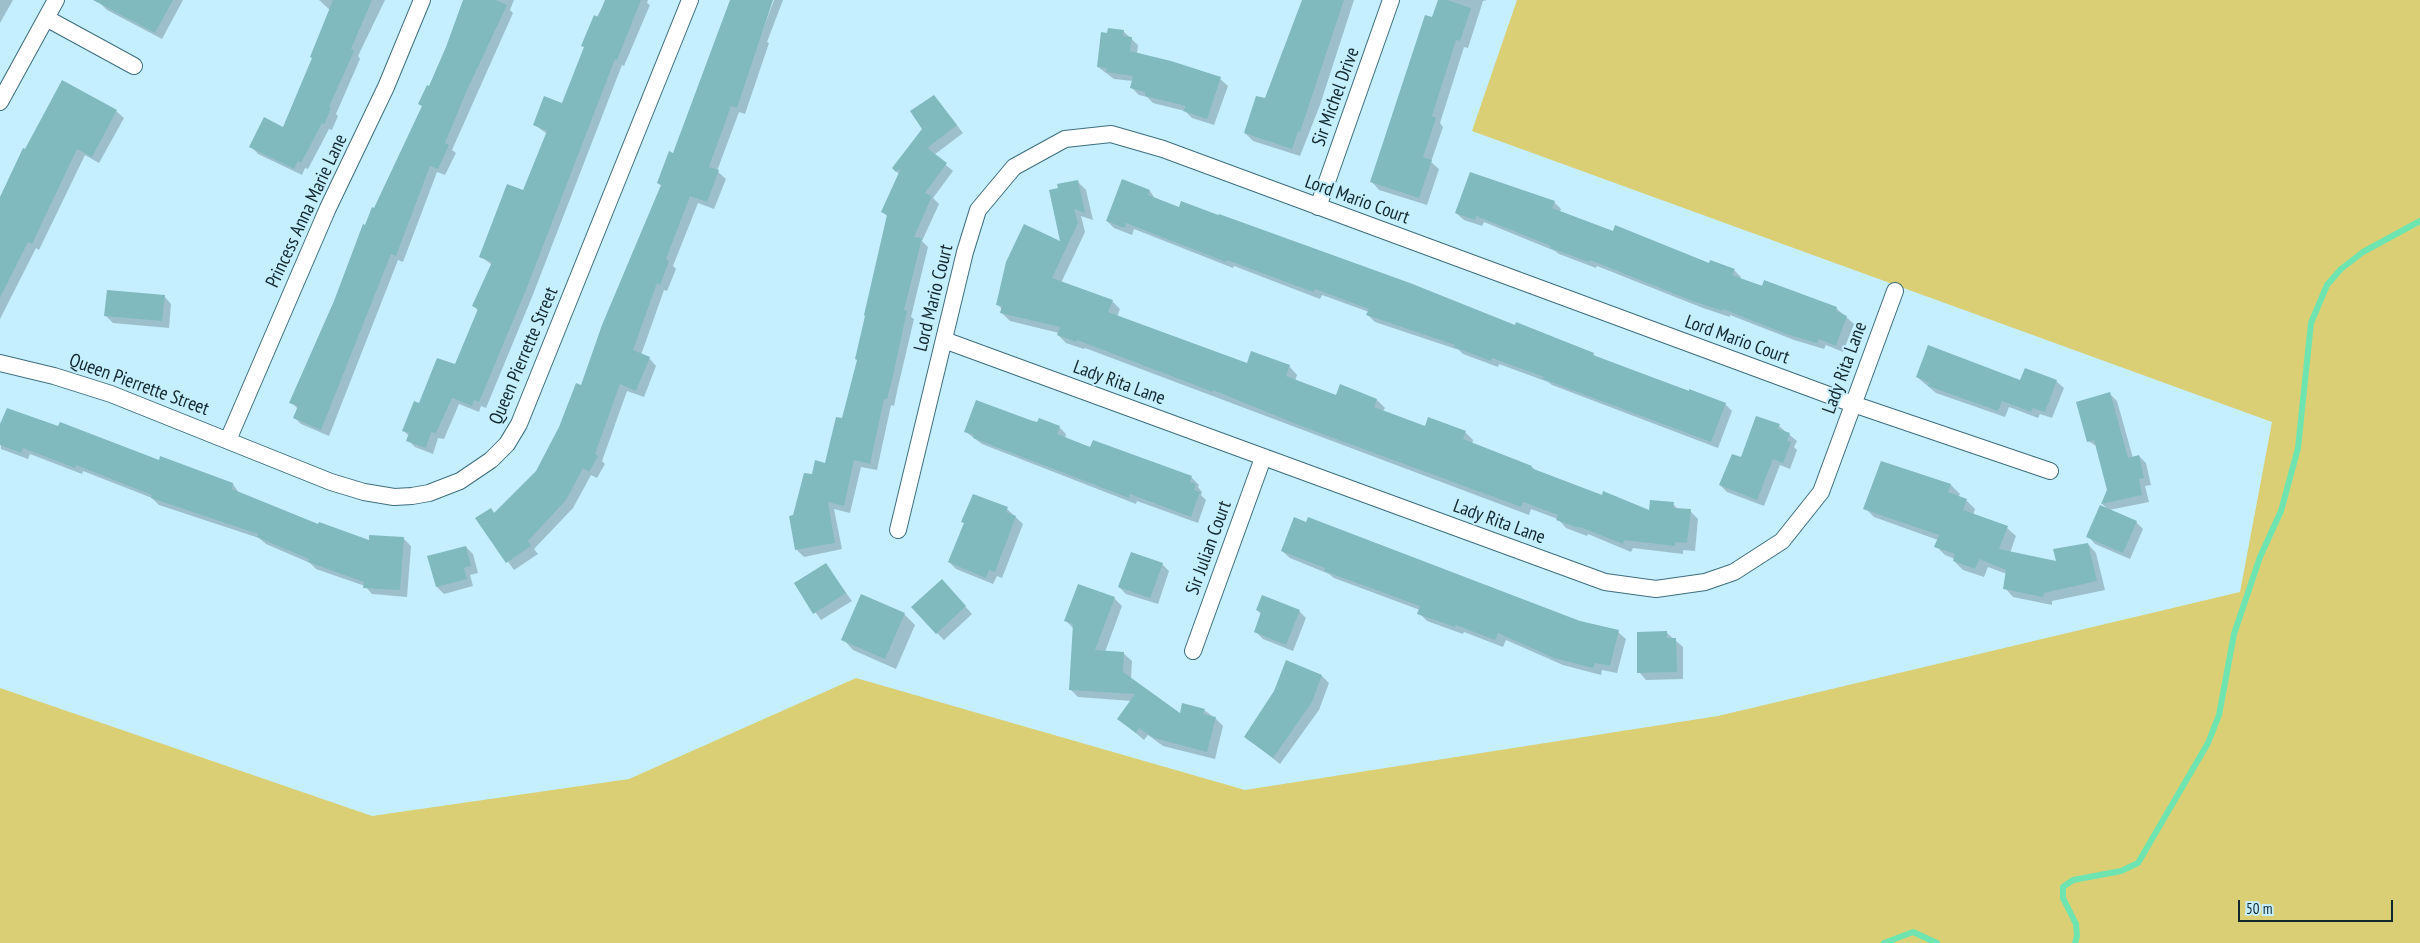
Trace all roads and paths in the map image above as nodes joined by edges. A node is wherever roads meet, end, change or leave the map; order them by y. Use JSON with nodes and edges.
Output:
{"nodes":[{"id":1,"x":56,"y":0,"type":"edge"},
{"id":2,"x":422,"y":0,"type":"edge"},
{"id":3,"x":690,"y":0,"type":"edge"},
{"id":4,"x":1391,"y":0,"type":"edge"},
{"id":5,"x":46,"y":18,"type":"junction"},
{"id":6,"x":134,"y":66,"type":"dead end"},
{"id":7,"x":0,"y":102,"type":"edge"},
{"id":8,"x":1318,"y":206,"type":"junction"},
{"id":9,"x":1895,"y":291,"type":"dead end"},
{"id":10,"x":944,"y":340,"type":"junction"},
{"id":11,"x":0,"y":363,"type":"edge"},
{"id":12,"x":1853,"y":404,"type":"junction"},
{"id":13,"x":228,"y":440,"type":"junction"},
{"id":14,"x":1263,"y":458,"type":"junction"},
{"id":15,"x":2050,"y":471,"type":"dead end"},
{"id":16,"x":898,"y":530,"type":"dead end"},
{"id":17,"x":1193,"y":651,"type":"dead end"}],
"edges":[{"from":1,"to":5,"type":"street"},
{"from":2,"to":13,"type":"street","name":"Princess Anna Marie Lane"},
{"from":3,"to":13,"type":"street","name":"Queen Pierrette Street"},
{"from":4,"to":8,"type":"street","name":"Sir Michel Drive"},
{"from":5,"to":6,"type":"street"},
{"from":5,"to":7,"type":"street"},
{"from":8,"to":10,"type":"street","name":"Lord Mario Court"},
{"from":8,"to":12,"type":"street","name":"Lord Mario Court"},
{"from":9,"to":12,"type":"street","name":"Lady Rita Lane"},
{"from":10,"to":14,"type":"street","name":"Lady Rita Lane"},
{"from":10,"to":16,"type":"street","name":"Lord Mario Court"},
{"from":11,"to":13,"type":"street","name":"Queen Pierrette Street"},
{"from":12,"to":14,"type":"street","name":"Lady Rita Lane"},
{"from":12,"to":15,"type":"street","name":"Lord Mario Court"},
{"from":14,"to":17,"type":"street","name":"Sir Julian Court"}]}
